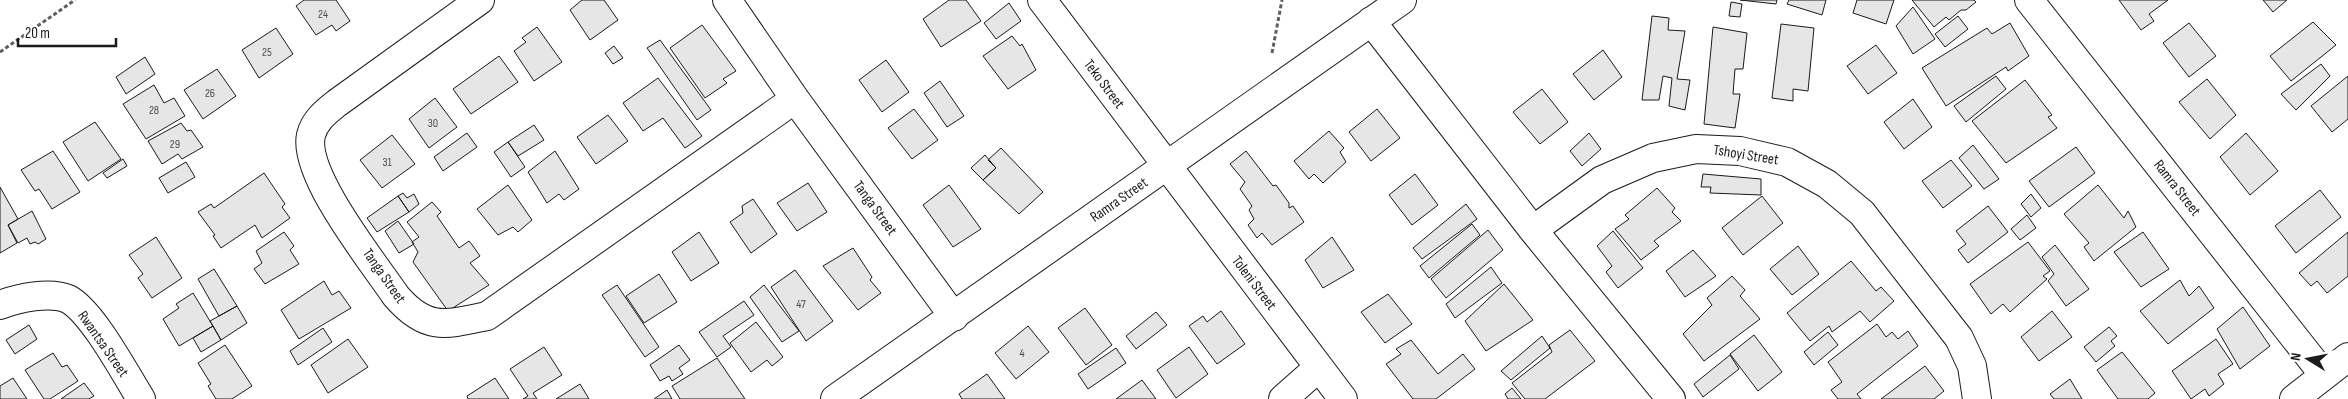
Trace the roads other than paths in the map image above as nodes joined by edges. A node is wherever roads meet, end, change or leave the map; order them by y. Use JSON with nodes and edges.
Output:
{"nodes":[{"id":1,"x":480,"y":0,"type":"edge"},
{"id":2,"x":727,"y":0,"type":"edge"},
{"id":3,"x":1042,"y":0,"type":"edge"},
{"id":4,"x":1402,"y":0,"type":"edge"},
{"id":5,"x":2029,"y":0,"type":"edge"},
{"id":6,"x":1371,"y":21,"type":"junction"},
{"id":7,"x":795,"y":99,"type":"junction"},
{"id":8,"x":1166,"y":167,"type":"junction"},
{"id":9,"x":1533,"y":230,"type":"junction"},
{"id":10,"x":0,"y":305,"type":"edge"},
{"id":11,"x":954,"y":317,"type":"junction"},
{"id":12,"x":2348,"y":356,"type":"edge"},
{"id":13,"x":1318,"y":368,"type":"junction"},
{"id":14,"x":2324,"y":375,"type":"junction"},
{"id":15,"x":141,"y":399,"type":"edge"},
{"id":16,"x":835,"y":399,"type":"edge"},
{"id":17,"x":1283,"y":399,"type":"edge"},
{"id":18,"x":1343,"y":399,"type":"edge"},
{"id":19,"x":1671,"y":399,"type":"edge"},
{"id":20,"x":1976,"y":399,"type":"edge"},
{"id":21,"x":2294,"y":399,"type":"edge"}],
"edges":[{"from":1,"to":7,"type":"street","name":"Tanga Street"},
{"from":2,"to":7,"type":"street","name":"Tanga Street"},
{"from":3,"to":8,"type":"street","name":"Teko Street"},
{"from":4,"to":6,"type":"street","name":"Ramra Street"},
{"from":5,"to":14,"type":"street","name":"Ramra Street"},
{"from":6,"to":8,"type":"street","name":"Ramra Street"},
{"from":6,"to":9,"type":"street"},
{"from":7,"to":11,"type":"street","name":"Tanga Street"},
{"from":8,"to":11,"type":"street","name":"Ramra Street"},
{"from":8,"to":13,"type":"street","name":"Toleni Street"},
{"from":9,"to":19,"type":"street"},
{"from":9,"to":20,"type":"street","name":"Tshoyi Street"},
{"from":10,"to":15,"type":"street","name":"Rwantsa Street"},
{"from":11,"to":16,"type":"street","name":"Ramra Street"},
{"from":12,"to":14,"type":"street"},
{"from":13,"to":17,"type":"street"},
{"from":13,"to":18,"type":"street","name":"Toleni Street"},
{"from":14,"to":21,"type":"street"}]}
